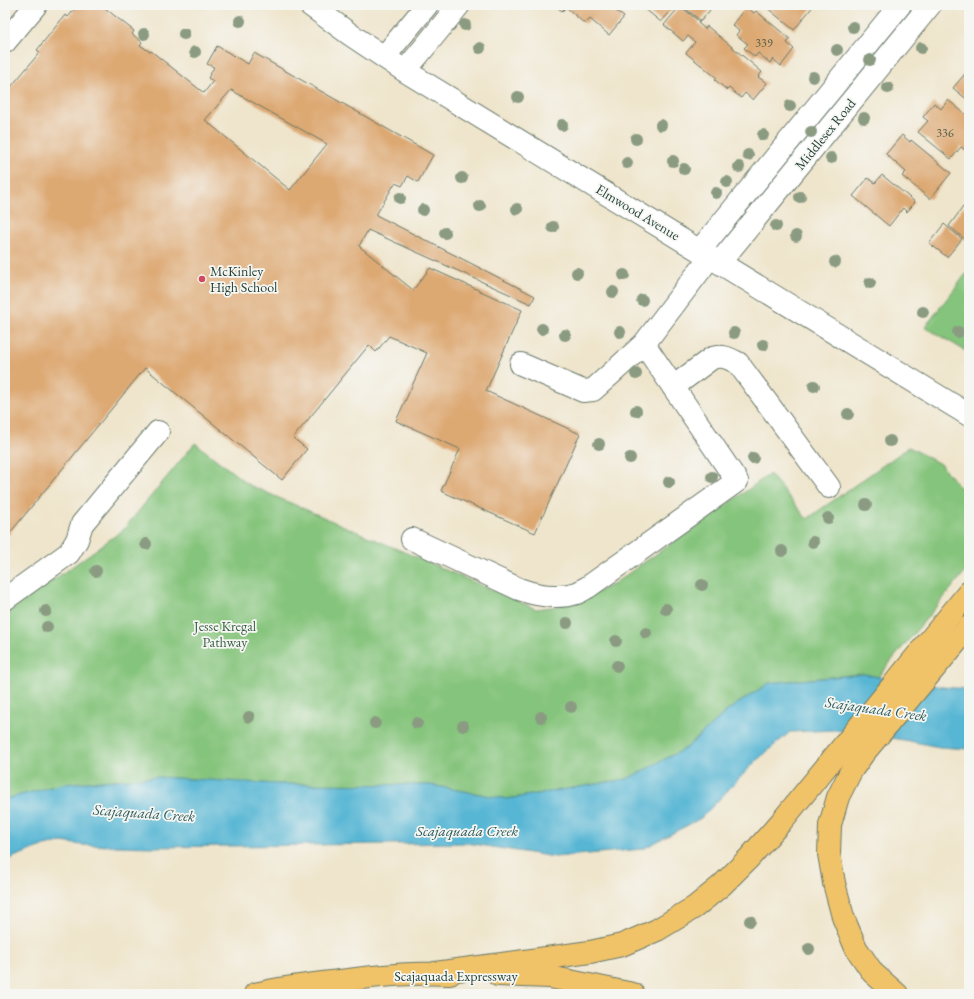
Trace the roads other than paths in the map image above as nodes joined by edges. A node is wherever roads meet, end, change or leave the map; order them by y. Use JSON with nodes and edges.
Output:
{"nodes":[{"id":1,"x":36,"y":5,"type":"edge"},
{"id":2,"x":310,"y":5,"type":"edge"},
{"id":3,"x":427,"y":5,"type":"edge"},
{"id":4,"x":459,"y":5,"type":"edge"},
{"id":5,"x":900,"y":5,"type":"edge"},
{"id":6,"x":930,"y":5,"type":"edge"},
{"id":7,"x":5,"y":42,"type":"edge"},
{"id":8,"x":384,"y":57,"type":"junction"},
{"id":9,"x":405,"y":71,"type":"junction"},
{"id":10,"x":710,"y":256,"type":"junction"},
{"id":11,"x":644,"y":344,"type":"junction"},
{"id":12,"x":521,"y":364,"type":"dead end"},
{"id":13,"x":674,"y":387,"type":"junction"},
{"id":14,"x":969,"y":415,"type":"edge"},
{"id":15,"x":158,"y":432,"type":"dead end"},
{"id":16,"x":829,"y":487,"type":"dead end"},
{"id":17,"x":412,"y":539,"type":"dead end"},
{"id":18,"x":969,"y":592,"type":"edge"},
{"id":19,"x":5,"y":599,"type":"edge"},
{"id":20,"x":969,"y":627,"type":"edge"},
{"id":21,"x":435,"y":973,"type":"junction"},
{"id":22,"x":255,"y":994,"type":"edge"},
{"id":23,"x":633,"y":994,"type":"edge"},
{"id":24,"x":897,"y":994,"type":"edge"}],
"edges":[{"from":1,"to":7,"type":"street"},
{"from":2,"to":8,"type":"street","name":"Elmwood Avenue"},
{"from":3,"to":8,"type":"street"},
{"from":4,"to":9,"type":"street"},
{"from":5,"to":10,"type":"street","name":"Middlesex Road"},
{"from":6,"to":10,"type":"street","name":"Middlesex Road"},
{"from":8,"to":9,"type":"street","name":"Elmwood Avenue"},
{"from":9,"to":10,"type":"street","name":"Elmwood Avenue"},
{"from":10,"to":11,"type":"street"},
{"from":10,"to":14,"type":"street","name":"Elmwood Avenue"},
{"from":11,"to":12,"type":"street"},
{"from":11,"to":13,"type":"street"},
{"from":13,"to":16,"type":"street"},
{"from":13,"to":17,"type":"street"},
{"from":15,"to":19,"type":"street"},
{"from":18,"to":21,"type":"highway"},
{"from":20,"to":24,"type":"highway"},
{"from":21,"to":22,"type":"highway","name":"Scajaquada Expressway"},
{"from":21,"to":23,"type":"highway","name":"Scajaquada Expressway"}]}
